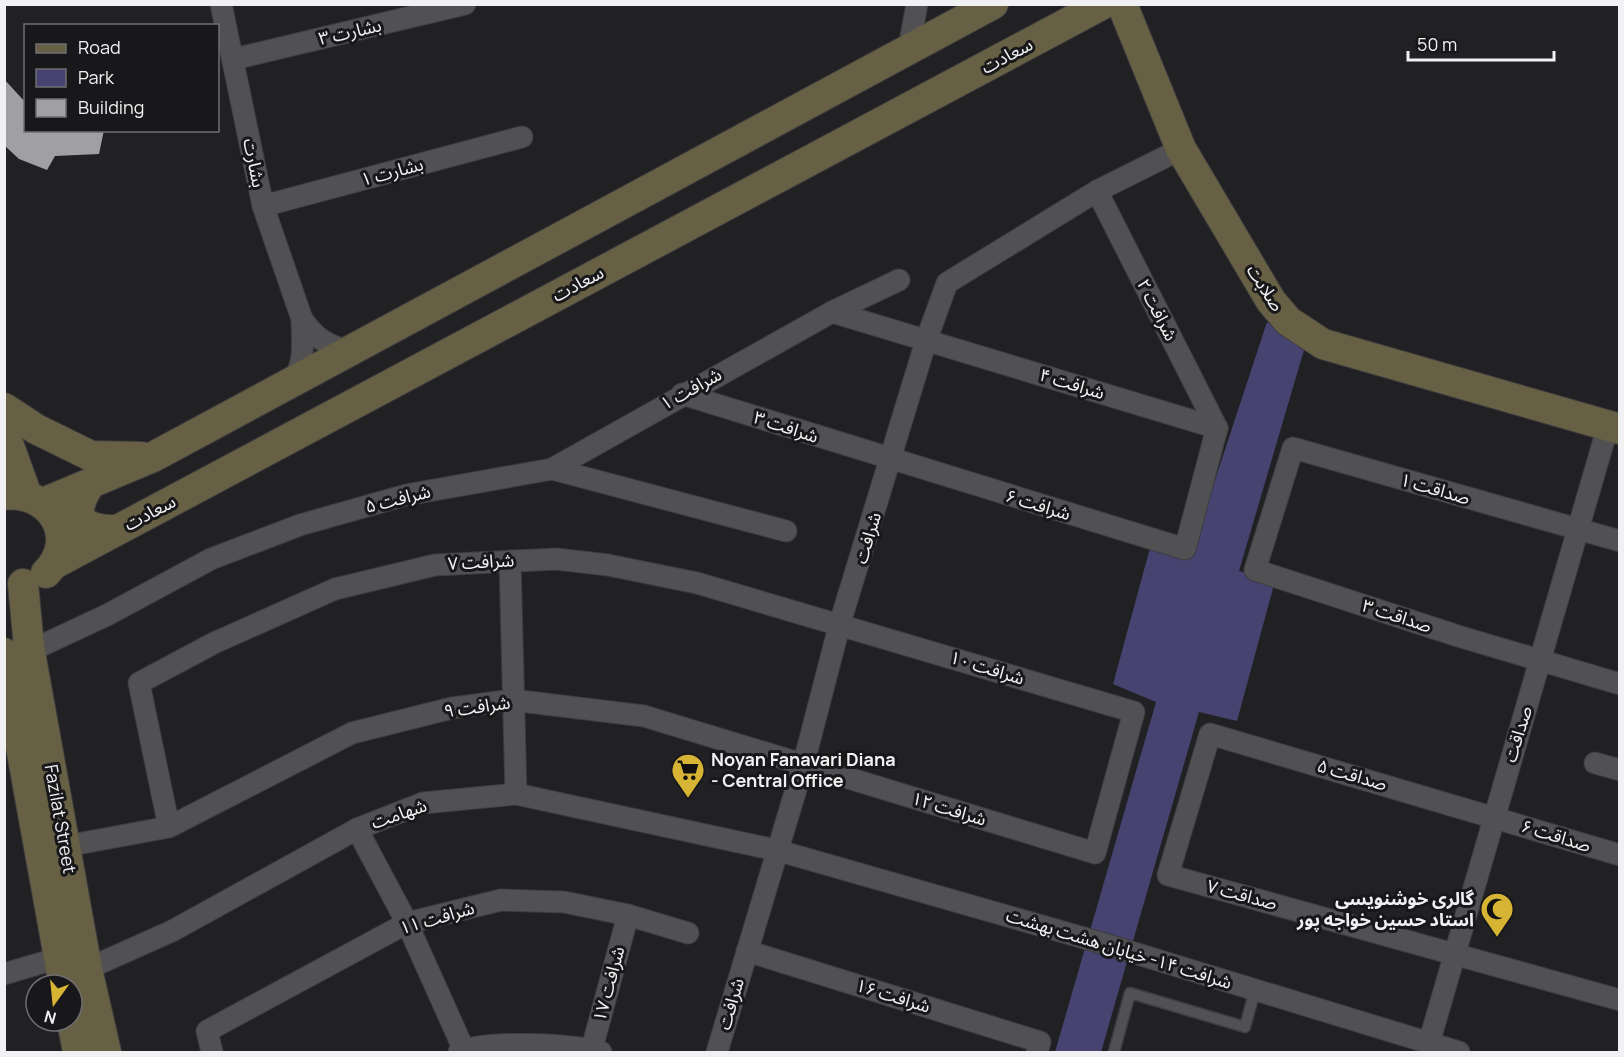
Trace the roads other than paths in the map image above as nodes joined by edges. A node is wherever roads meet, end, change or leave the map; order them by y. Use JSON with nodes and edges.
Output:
{"nodes":[{"id":1,"x":221,"y":4,"type":"edge"},
{"id":2,"x":465,"y":4,"type":"edge"},
{"id":3,"x":993,"y":4,"type":"edge"},
{"id":4,"x":1103,"y":4,"type":"edge"},
{"id":5,"x":1122,"y":4,"type":"edge"},
{"id":6,"x":918,"y":5,"type":"edge"},
{"id":7,"x":958,"y":23,"type":"junction"},
{"id":8,"x":896,"y":57,"type":"junction"},
{"id":9,"x":234,"y":59,"type":"junction"},
{"id":10,"x":522,"y":137,"type":"dead end"},
{"id":11,"x":1181,"y":149,"type":"junction"},
{"id":12,"x":1097,"y":191,"type":"junction"},
{"id":13,"x":263,"y":206,"type":"junction"},
{"id":14,"x":899,"y":280,"type":"dead end"},
{"id":15,"x":832,"y":312,"type":"junction"},
{"id":16,"x":302,"y":319,"type":"junction"},
{"id":17,"x":926,"y":340,"type":"junction"},
{"id":18,"x":349,"y":351,"type":"junction"},
{"id":19,"x":280,"y":388,"type":"junction"},
{"id":20,"x":682,"y":394,"type":"junction"},
{"id":21,"x":4,"y":408,"type":"edge"},
{"id":22,"x":1614,"y":427,"type":"edge"},
{"id":23,"x":1217,"y":428,"type":"junction"},
{"id":24,"x":4,"y":432,"type":"edge"},
{"id":25,"x":153,"y":457,"type":"junction"},
{"id":26,"x":891,"y":460,"type":"junction"},
{"id":27,"x":552,"y":469,"type":"junction"},
{"id":28,"x":91,"y":483,"type":"junction"},
{"id":29,"x":25,"y":498,"type":"edge"},
{"id":30,"x":1577,"y":529,"type":"junction"},
{"id":31,"x":117,"y":530,"type":"junction"},
{"id":32,"x":786,"y":531,"type":"dead end"},
{"id":33,"x":1620,"y":541,"type":"edge"},
{"id":34,"x":510,"y":561,"type":"junction"},
{"id":35,"x":54,"y":564,"type":"junction"},
{"id":36,"x":1255,"y":570,"type":"joint"},
{"id":37,"x":14,"y":583,"type":"edge"},
{"id":38,"x":840,"y":623,"type":"junction"},
{"id":39,"x":17,"y":652,"type":"edge"},
{"id":40,"x":1540,"y":659,"type":"junction"},
{"id":41,"x":1620,"y":684,"type":"edge"},
{"id":42,"x":512,"y":700,"type":"junction"},
{"id":43,"x":11,"y":729,"type":"edge"},
{"id":44,"x":1596,"y":763,"type":"dead end"},
{"id":45,"x":803,"y":766,"type":"junction"},
{"id":46,"x":1620,"y":770,"type":"edge"},
{"id":47,"x":516,"y":794,"type":"junction"},
{"id":48,"x":1493,"y":816,"type":"junction"},
{"id":49,"x":169,"y":827,"type":"junction"},
{"id":50,"x":357,"y":829,"type":"junction"},
{"id":51,"x":66,"y":846,"type":"junction"},
{"id":52,"x":776,"y":850,"type":"junction"},
{"id":53,"x":1095,"y":853,"type":"joint"},
{"id":54,"x":1620,"y":855,"type":"edge"},
{"id":55,"x":1168,"y":874,"type":"joint"},
{"id":56,"x":628,"y":915,"type":"junction"},
{"id":57,"x":407,"y":923,"type":"junction"},
{"id":58,"x":688,"y":933,"type":"dead end"},
{"id":59,"x":747,"y":951,"type":"junction"},
{"id":60,"x":1455,"y":953,"type":"junction"},
{"id":61,"x":70,"y":971,"type":"edge"},
{"id":62,"x":4,"y":974,"type":"edge"},
{"id":63,"x":1255,"y":990,"type":"junction"},
{"id":64,"x":1620,"y":1000,"type":"edge"},
{"id":65,"x":1429,"y":1044,"type":"junction"},
{"id":66,"x":1039,"y":1047,"type":"edge"},
{"id":67,"x":462,"y":1051,"type":"edge"},
{"id":68,"x":594,"y":1052,"type":"edge"},
{"id":69,"x":106,"y":1053,"type":"edge"},
{"id":70,"x":212,"y":1053,"type":"edge"},
{"id":71,"x":717,"y":1053,"type":"edge"},
{"id":72,"x":1114,"y":1053,"type":"edge"},
{"id":73,"x":1459,"y":1053,"type":"edge"}],
"edges":[{"from":1,"to":9,"type":"street","name":"بشارت"},
{"from":2,"to":9,"type":"street","name":"بشارت ۳"},
{"from":3,"to":7,"type":"street"},
{"from":4,"to":31,"type":"street","name":"سعادت"},
{"from":5,"to":11,"type":"street","name":"صلابت"},
{"from":6,"to":7,"type":"street"},
{"from":6,"to":8,"type":"street"},
{"from":7,"to":8,"type":"street"},
{"from":8,"to":18,"type":"street"},
{"from":9,"to":13,"type":"street","name":"بشارت"},
{"from":10,"to":13,"type":"street","name":"بشارت ۱"},
{"from":11,"to":12,"type":"street","name":"شرافت"},
{"from":11,"to":22,"type":"street","name":"صلابت"},
{"from":12,"to":17,"type":"street","name":"شرافت"},
{"from":12,"to":23,"type":"street","name":"شرافت ۲"},
{"from":13,"to":16,"type":"street","name":"بشارت"},
{"from":14,"to":15,"type":"street","name":"شرافت ۱"},
{"from":15,"to":17,"type":"street"},
{"from":15,"to":20,"type":"street","name":"شرافت ۱"},
{"from":16,"to":18,"type":"street"},
{"from":16,"to":19,"type":"street"},
{"from":17,"to":23,"type":"street","name":"شرافت ۴"},
{"from":17,"to":26,"type":"street","name":"شرافت"},
{"from":18,"to":19,"type":"street"},
{"from":19,"to":25,"type":"street"},
{"from":20,"to":26,"type":"street","name":"شرافت ۳"},
{"from":20,"to":27,"type":"street","name":"شرافت ۱"},
{"from":21,"to":25,"type":"street"},
{"from":22,"to":30,"type":"street","name":"صداقت"},
{"from":23,"to":26,"type":"street","name":"شرافت ۶"},
{"from":24,"to":29,"type":"street"},
{"from":25,"to":28,"type":"street"},
{"from":26,"to":38,"type":"street","name":"شرافت"},
{"from":27,"to":32,"type":"street","name":"شرافت ۵"},
{"from":27,"to":39,"type":"street","name":"شرافت ۵"},
{"from":28,"to":29,"type":"street"},
{"from":28,"to":31,"type":"street"},
{"from":29,"to":35,"type":"street"},
{"from":30,"to":33,"type":"street","name":"صداقت ۱"},
{"from":30,"to":36,"type":"street","name":"صداقت ۱"},
{"from":30,"to":40,"type":"street","name":"صداقت"},
{"from":31,"to":35,"type":"street","name":"سعادت"},
{"from":34,"to":38,"type":"street","name":"شرافت ۷"},
{"from":34,"to":42,"type":"street"},
{"from":34,"to":49,"type":"street","name":"شرافت ۷"},
{"from":35,"to":37,"type":"street","name":"سعادت"},
{"from":36,"to":40,"type":"street","name":"صداقت ۳"},
{"from":37,"to":39,"type":"street","name":"Fazilat Street"},
{"from":38,"to":45,"type":"street","name":"شرافت"},
{"from":38,"to":53,"type":"street","name":"شرافت ۱۰"},
{"from":39,"to":43,"type":"street","name":"Fazilat Street"},
{"from":39,"to":51,"type":"street","name":"Fazilat Street"},
{"from":40,"to":41,"type":"street","name":"صداقت ۳"},
{"from":40,"to":48,"type":"street","name":"صداقت"},
{"from":42,"to":45,"type":"street","name":"شرافت ۹"},
{"from":42,"to":47,"type":"street"},
{"from":42,"to":49,"type":"street","name":"شرافت ۹"},
{"from":43,"to":61,"type":"street","name":"Fazilat Street"},
{"from":44,"to":46,"type":"street"},
{"from":45,"to":52,"type":"street","name":"شرافت"},
{"from":45,"to":53,"type":"street","name":"شرافت ۱۲"},
{"from":47,"to":50,"type":"street","name":"شهامت"},
{"from":47,"to":52,"type":"street","name":"شهامت"},
{"from":48,"to":54,"type":"street","name":"صداقت ۶"},
{"from":48,"to":55,"type":"street","name":"صداقت ۵"},
{"from":48,"to":60,"type":"street","name":"صداقت"},
{"from":49,"to":51,"type":"street","name":"شرافت ۹"},
{"from":50,"to":57,"type":"street"},
{"from":50,"to":61,"type":"street","name":"شهامت"},
{"from":51,"to":61,"type":"street","name":"Fazilat Street"},
{"from":52,"to":59,"type":"street","name":"شرافت"},
{"from":52,"to":63,"type":"street","name":"شرافت ۱۴- خیابان هشت بهشت"},
{"from":55,"to":60,"type":"street","name":"صداقت ۷"},
{"from":56,"to":57,"type":"street","name":"شرافت ۱۱"},
{"from":56,"to":58,"type":"street","name":"شرافت ۱۱"},
{"from":56,"to":68,"type":"street","name":"شرافت ۱۷"},
{"from":57,"to":67,"type":"street"},
{"from":57,"to":70,"type":"street","name":"شرافت ۱۱"},
{"from":59,"to":66,"type":"street","name":"شرافت ۱۶"},
{"from":59,"to":71,"type":"street","name":"شرافت"},
{"from":60,"to":64,"type":"street","name":"صداقت ۷"},
{"from":60,"to":65,"type":"street","name":"صداقت"},
{"from":61,"to":62,"type":"street","name":"شهامت"},
{"from":61,"to":69,"type":"street","name":"Fazilat Street"},
{"from":63,"to":65,"type":"street","name":"شرافت ۱۴- خیابان هشت بهشت"},
{"from":63,"to":72,"type":"lane"},
{"from":65,"to":73,"type":"street","name":"شرافت ۱۴- خیابان هشت بهشت"},
{"from":67,"to":68,"type":"street"}]}
